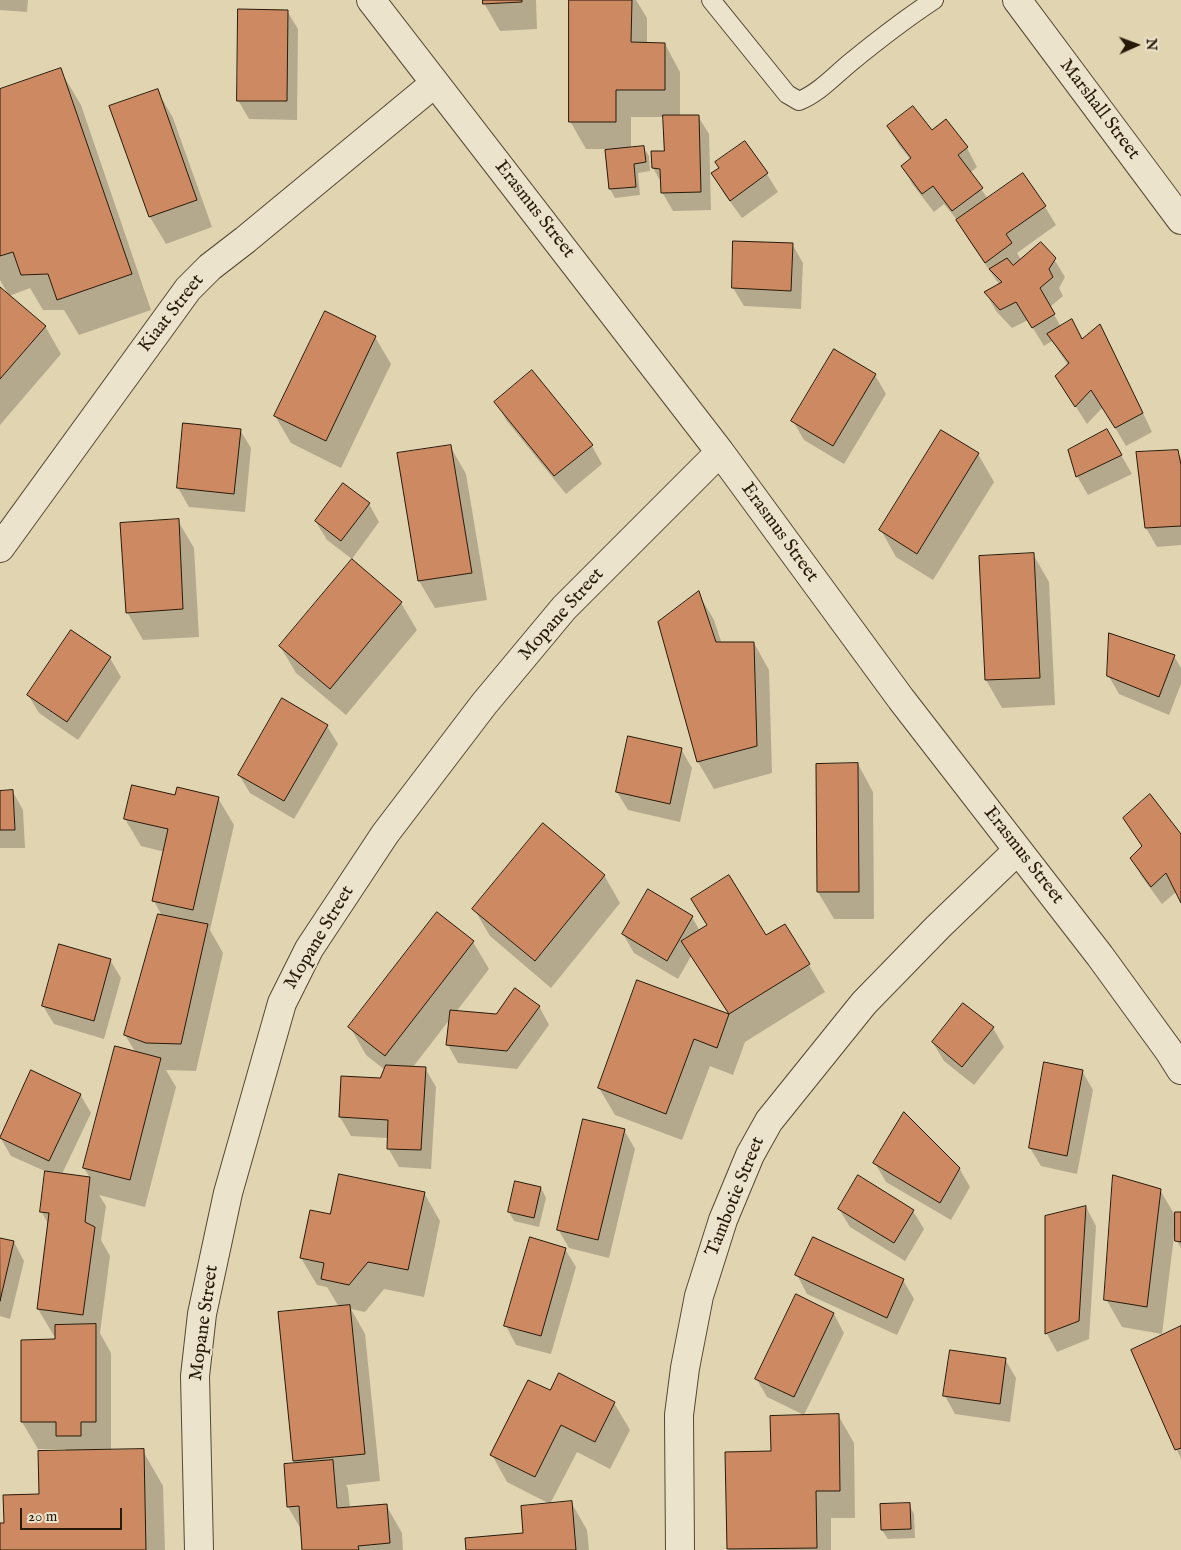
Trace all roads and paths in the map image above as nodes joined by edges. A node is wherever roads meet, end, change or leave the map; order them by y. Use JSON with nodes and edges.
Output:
{"nodes":[{"id":1,"x":371,"y":0,"type":"edge"},
{"id":2,"x":712,"y":0,"type":"edge"},
{"id":3,"x":934,"y":0,"type":"edge"},
{"id":4,"x":1017,"y":0,"type":"edge"},
{"id":5,"x":436,"y":83,"type":"junction"},
{"id":6,"x":1181,"y":220,"type":"edge"},
{"id":7,"x":720,"y":452,"type":"junction"},
{"id":8,"x":0,"y":548,"type":"edge"},
{"id":9,"x":1018,"y":850,"type":"junction"},
{"id":10,"x":1181,"y":1070,"type":"edge"},
{"id":11,"x":199,"y":1550,"type":"edge"},
{"id":12,"x":680,"y":1550,"type":"edge"}],
"edges":[{"from":1,"to":5,"type":"street","name":"Erasmus Street"},
{"from":2,"to":3,"type":"lane"},
{"from":4,"to":6,"type":"street","name":"Marshall Street"},
{"from":5,"to":7,"type":"street","name":"Erasmus Street"},
{"from":5,"to":8,"type":"street","name":"Kiaat Street"},
{"from":7,"to":9,"type":"street","name":"Erasmus Street"},
{"from":7,"to":11,"type":"street","name":"Mopane Street"},
{"from":9,"to":10,"type":"street","name":"Erasmus Street"},
{"from":9,"to":12,"type":"street","name":"Tambotie Street"}]}
